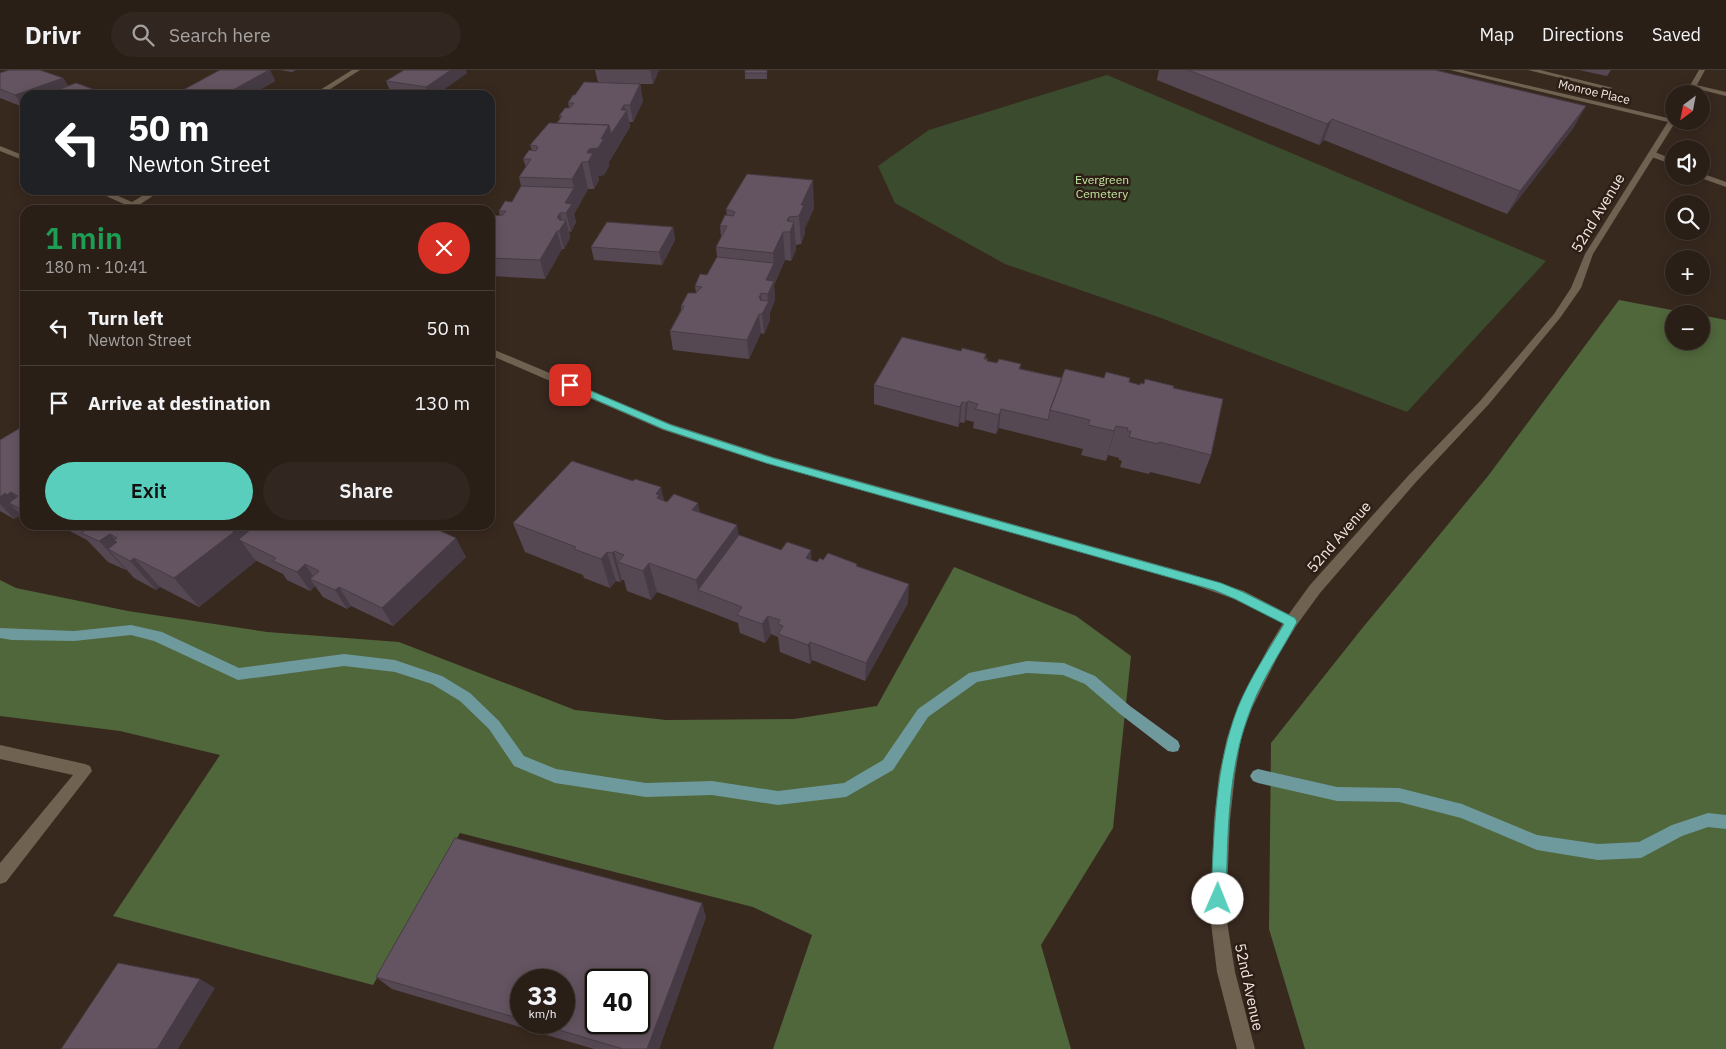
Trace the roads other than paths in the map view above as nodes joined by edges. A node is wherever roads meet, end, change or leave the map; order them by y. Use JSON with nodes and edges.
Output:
{"nodes":[{"id":1,"x":357,"y":70,"type":"edge"},
{"id":2,"x":1453,"y":70,"type":"edge"},
{"id":3,"x":1532,"y":70,"type":"edge"},
{"id":4,"x":1699,"y":70,"type":"edge"},
{"id":5,"x":1469,"y":72,"type":"edge"},
{"id":6,"x":1692,"y":85,"type":"edge"},
{"id":7,"x":1609,"y":88,"type":"dead end"},
{"id":8,"x":324,"y":90,"type":"edge"},
{"id":9,"x":1710,"y":90,"type":"edge"},
{"id":10,"x":1726,"y":94,"type":"edge"},
{"id":11,"x":1665,"y":118,"type":"edge"},
{"id":12,"x":1667,"y":130,"type":"edge"},
{"id":13,"x":0,"y":148,"type":"edge"},
{"id":14,"x":1652,"y":154,"type":"junction"},
{"id":15,"x":20,"y":157,"type":"edge"},
{"id":16,"x":1665,"y":159,"type":"edge"},
{"id":17,"x":1710,"y":179,"type":"edge"},
{"id":18,"x":1726,"y":185,"type":"edge"},
{"id":19,"x":110,"y":195,"type":"edge"},
{"id":20,"x":150,"y":195,"type":"edge"},
{"id":21,"x":133,"y":205,"type":"joint"},
{"id":22,"x":495,"y":353,"type":"edge"},
{"id":23,"x":1291,"y":622,"type":"junction"},
{"id":24,"x":0,"y":752,"type":"edge"},
{"id":25,"x":0,"y":876,"type":"edge"},
{"id":26,"x":1246,"y":1049,"type":"edge"}],
"edges":[{"from":1,"to":8,"type":"street"},
{"from":2,"to":5,"type":"street","name":"Monroe Place"},
{"from":3,"to":7,"type":"street"},
{"from":4,"to":6,"type":"street"},
{"from":5,"to":11,"type":"street","name":"Monroe Place"},
{"from":9,"to":10,"type":"street"},
{"from":12,"to":14,"type":"street","name":"52nd Avenue"},
{"from":13,"to":15,"type":"street"},
{"from":14,"to":16,"type":"street"},
{"from":14,"to":23,"type":"street","name":"52nd Avenue"},
{"from":17,"to":18,"type":"street"},
{"from":19,"to":21,"type":"street"},
{"from":20,"to":21,"type":"street"},
{"from":22,"to":23,"type":"street"},
{"from":23,"to":26,"type":"street","name":"52nd Avenue"},
{"from":24,"to":25,"type":"street"}]}
